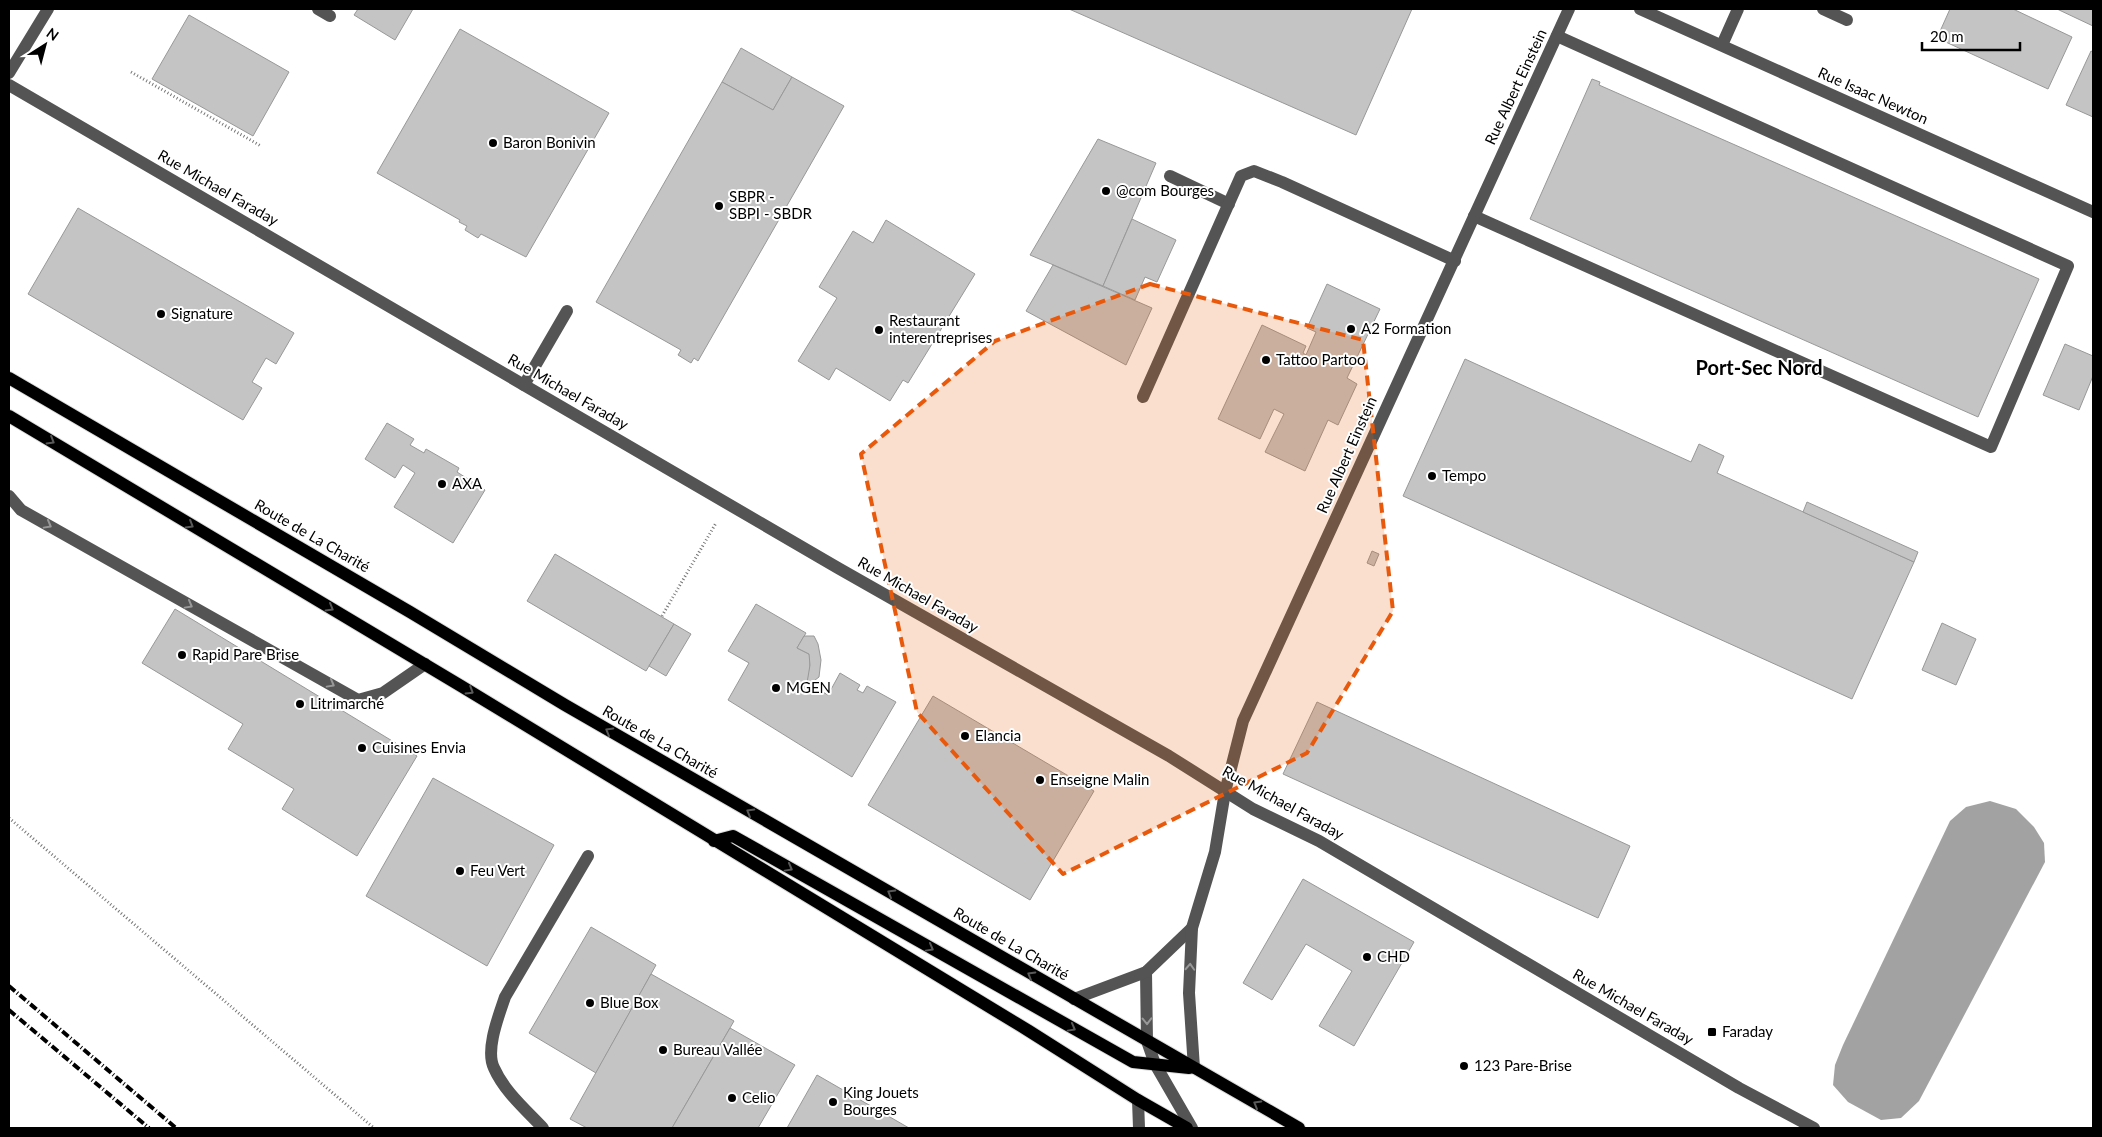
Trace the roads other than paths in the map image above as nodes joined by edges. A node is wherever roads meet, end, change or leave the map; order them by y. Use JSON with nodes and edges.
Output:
{"nodes":[{"id":1,"x":48,"y":9,"type":"edge"},
{"id":2,"x":318,"y":9,"type":"edge"},
{"id":3,"x":1569,"y":9,"type":"edge"},
{"id":4,"x":1640,"y":9,"type":"edge"},
{"id":5,"x":1738,"y":9,"type":"edge"},
{"id":6,"x":1823,"y":9,"type":"edge"},
{"id":7,"x":330,"y":16,"type":"dead end"},
{"id":8,"x":1847,"y":20,"type":"dead end"},
{"id":9,"x":1556,"y":36,"type":"junction"},
{"id":10,"x":1722,"y":46,"type":"junction"},
{"id":11,"x":9,"y":73,"type":"edge"},
{"id":12,"x":9,"y":85,"type":"edge"},
{"id":13,"x":1170,"y":176,"type":"dead end"},
{"id":14,"x":1229,"y":204,"type":"junction"},
{"id":15,"x":2093,"y":212,"type":"edge"},
{"id":16,"x":1474,"y":216,"type":"junction"},
{"id":17,"x":1454,"y":261,"type":"junction"},
{"id":18,"x":568,"y":311,"type":"dead end"},
{"id":19,"x":9,"y":378,"type":"edge"},
{"id":20,"x":524,"y":385,"type":"junction"},
{"id":21,"x":1143,"y":397,"type":"dead end"},
{"id":22,"x":9,"y":416,"type":"edge"},
{"id":23,"x":9,"y":496,"type":"edge"},
{"id":24,"x":425,"y":664,"type":"junction"},
{"id":25,"x":1225,"y":792,"type":"junction"},
{"id":26,"x":714,"y":841,"type":"junction"},
{"id":27,"x":588,"y":856,"type":"dead end"},
{"id":28,"x":1192,"y":928,"type":"junction"},
{"id":29,"x":1146,"y":972,"type":"junction"},
{"id":30,"x":1074,"y":999,"type":"junction"},
{"id":31,"x":1147,"y":1041,"type":"junction"},
{"id":32,"x":1155,"y":1064,"type":"junction"},
{"id":33,"x":1194,"y":1068,"type":"junction"},
{"id":34,"x":1138,"y":1100,"type":"junction"},
{"id":35,"x":543,"y":1128,"type":"edge"},
{"id":36,"x":1139,"y":1128,"type":"edge"},
{"id":37,"x":1187,"y":1128,"type":"edge"},
{"id":38,"x":1192,"y":1128,"type":"edge"},
{"id":39,"x":1299,"y":1128,"type":"edge"},
{"id":40,"x":1814,"y":1128,"type":"edge"}],
"edges":[{"from":1,"to":11,"type":"street"},
{"from":2,"to":7,"type":"street"},
{"from":3,"to":9,"type":"street","name":"Rue Albert Einstein"},
{"from":4,"to":10,"type":"street","name":"Rue Isaac Newton"},
{"from":5,"to":10,"type":"street"},
{"from":6,"to":8,"type":"street"},
{"from":9,"to":16,"type":"street","name":"Rue Albert Einstein"},
{"from":9,"to":16,"type":"street"},
{"from":10,"to":15,"type":"street","name":"Rue Isaac Newton"},
{"from":12,"to":20,"type":"street","name":"Rue Michael Faraday"},
{"from":13,"to":14,"type":"street"},
{"from":14,"to":17,"type":"street"},
{"from":14,"to":21,"type":"street"},
{"from":16,"to":17,"type":"street","name":"Rue Albert Einstein"},
{"from":17,"to":25,"type":"street","name":"Rue Albert Einstein"},
{"from":18,"to":20,"type":"street"},
{"from":30,"to":19,"type":"main road","name":"Route de La Charité","one_way":true},
{"from":20,"to":25,"type":"street","name":"Rue Michael Faraday"},
{"from":22,"to":24,"type":"main road","one_way":true},
{"from":23,"to":24,"type":"street","one_way":true},
{"from":24,"to":26,"type":"main road","one_way":true},
{"from":25,"to":28,"type":"street","name":"Rue Albert Einstein"},
{"from":25,"to":40,"type":"street","name":"Rue Michael Faraday"},
{"from":26,"to":32,"type":"main road","one_way":true},
{"from":26,"to":34,"type":"main road"},
{"from":27,"to":35,"type":"street"},
{"from":28,"to":29,"type":"street","name":"Rue Albert Einstein"},
{"from":33,"to":28,"type":"street","name":"Rue Albert Einstein","one_way":true},
{"from":29,"to":30,"type":"street","name":"Rue Albert Einstein"},
{"from":29,"to":31,"type":"street","one_way":true},
{"from":30,"to":31,"type":"main road","name":"Route de La Charité"},
{"from":31,"to":32,"type":"street"},
{"from":31,"to":33,"type":"main road","name":"Route de La Charité"},
{"from":32,"to":33,"type":"main road"},
{"from":32,"to":38,"type":"street"},
{"from":39,"to":33,"type":"main road","name":"Route de La Charité","one_way":true},
{"from":34,"to":36,"type":"street"},
{"from":34,"to":37,"type":"main road"}]}
